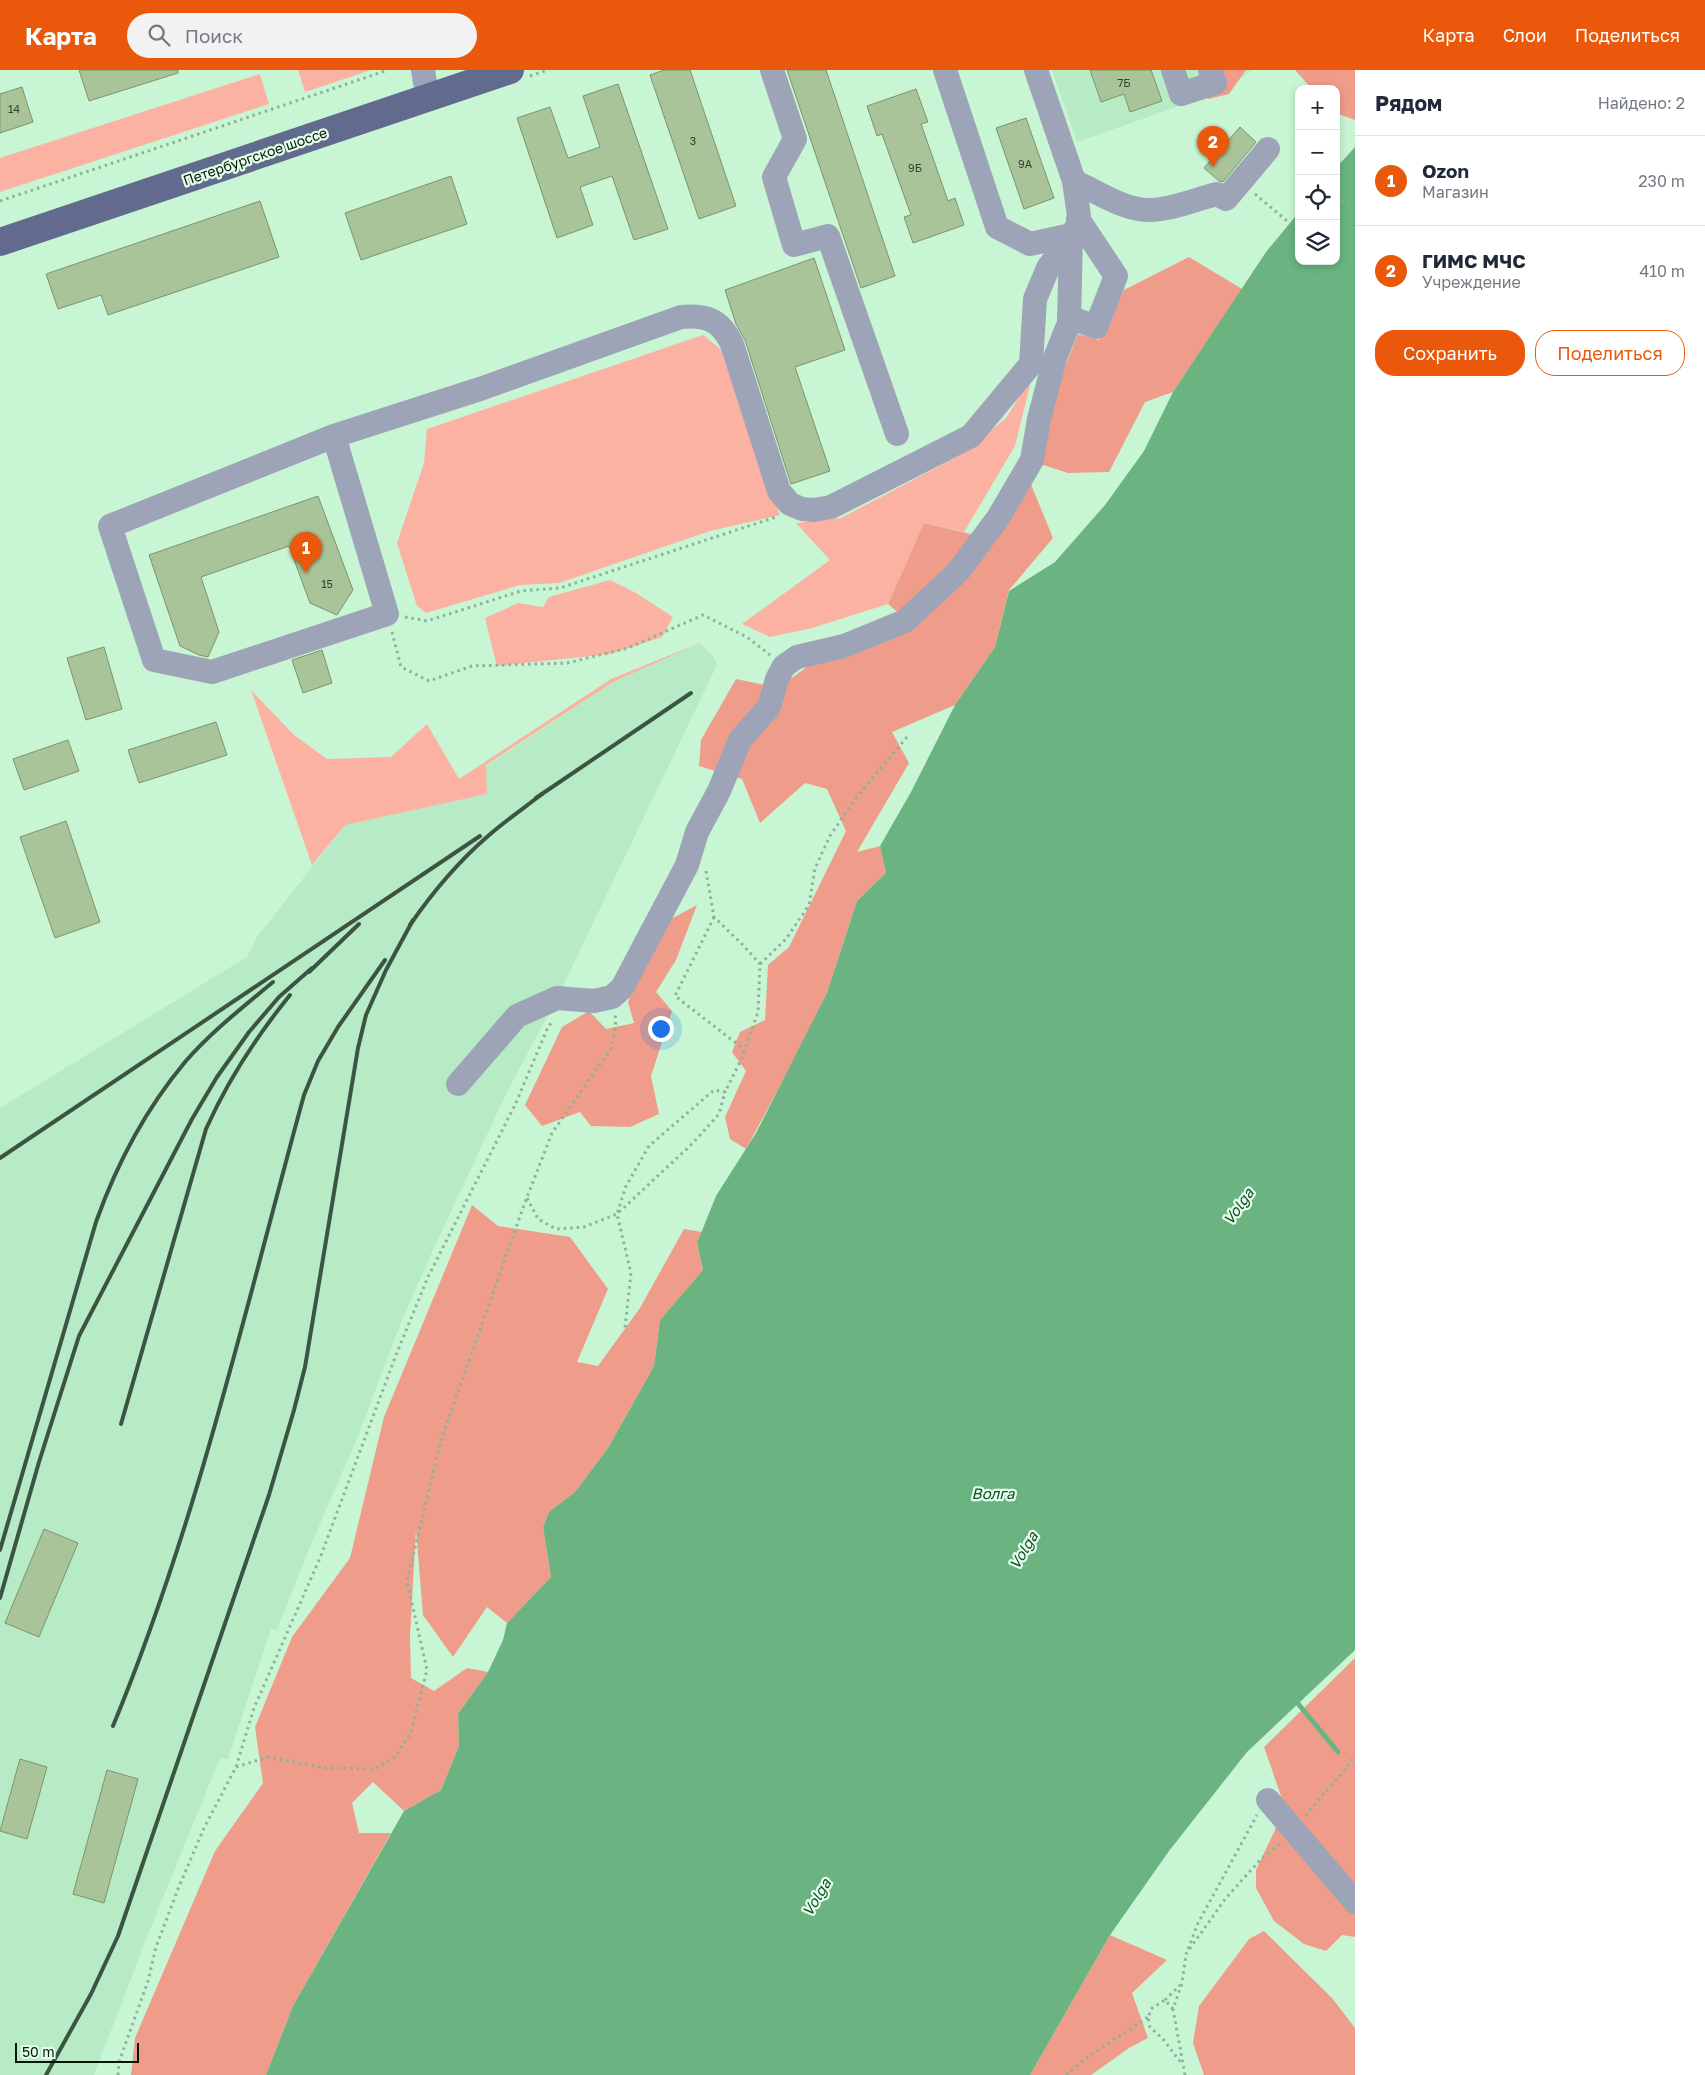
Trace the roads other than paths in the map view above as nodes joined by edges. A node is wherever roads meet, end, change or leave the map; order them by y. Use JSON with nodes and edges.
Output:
{"nodes":[{"id":1,"x":464,"y":70,"type":"edge"},
{"id":2,"x":510,"y":70,"type":"edge"},
{"id":3,"x":772,"y":70,"type":"edge"},
{"id":4,"x":945,"y":70,"type":"edge"},
{"id":5,"x":1036,"y":70,"type":"edge"},
{"id":6,"x":1173,"y":70,"type":"edge"},
{"id":7,"x":1210,"y":70,"type":"edge"},
{"id":8,"x":424,"y":77,"type":"edge"},
{"id":9,"x":1268,"y":149,"type":"dead end"},
{"id":10,"x":1074,"y":181,"type":"junction"},
{"id":11,"x":0,"y":224,"type":"edge"},
{"id":12,"x":1075,"y":227,"type":"junction"},
{"id":13,"x":0,"y":242,"type":"edge"},
{"id":14,"x":1069,"y":317,"type":"junction"},
{"id":15,"x":897,"y":434,"type":"dead end"},
{"id":16,"x":334,"y":436,"type":"junction"},
{"id":17,"x":458,"y":1084,"type":"dead end"},
{"id":18,"x":1268,"y":1800,"type":"road end"},
{"id":19,"x":1355,"y":1902,"type":"edge"}],
"edges":[{"from":1,"to":8,"type":"main road","name":"Петербургское шоссе"},
{"from":2,"to":13,"type":"main road","name":"Петербургское шоссе"},
{"from":3,"to":15,"type":"lane"},
{"from":4,"to":12,"type":"lane"},
{"from":5,"to":10,"type":"lane"},
{"from":6,"to":7,"type":"lane"},
{"from":8,"to":11,"type":"main road","name":"Петербургское шоссе"},
{"from":9,"to":10,"type":"lane"},
{"from":10,"to":12,"type":"lane"},
{"from":12,"to":14,"type":"lane"},
{"from":12,"to":14,"type":"lane"},
{"from":12,"to":16,"type":"lane"},
{"from":14,"to":17,"type":"lane"},
{"from":16,"to":16,"type":"lane"},
{"from":18,"to":19,"type":"lane"}]}
